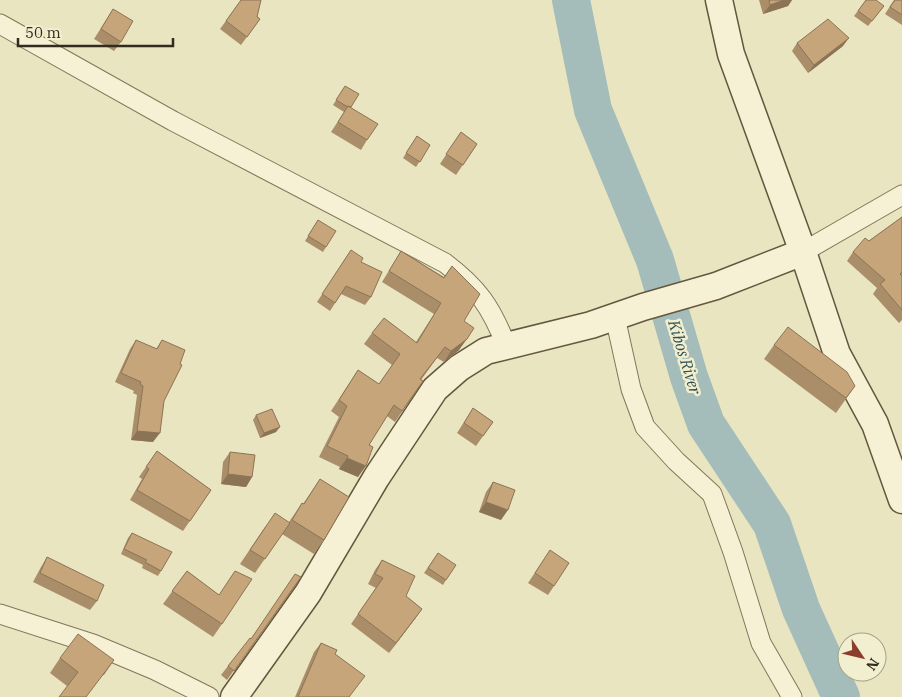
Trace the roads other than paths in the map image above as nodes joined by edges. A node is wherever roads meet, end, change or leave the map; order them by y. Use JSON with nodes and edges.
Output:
{"nodes":[{"id":1,"x":719,"y":0,"type":"edge"},
{"id":2,"x":0,"y":24,"type":"edge"},
{"id":3,"x":902,"y":195,"type":"edge"},
{"id":4,"x":803,"y":252,"type":"junction"},
{"id":5,"x":615,"y":317,"type":"junction"},
{"id":6,"x":506,"y":345,"type":"junction"},
{"id":7,"x":902,"y":500,"type":"edge"},
{"id":8,"x":0,"y":614,"type":"edge"},
{"id":9,"x":209,"y":697,"type":"edge"},
{"id":10,"x":234,"y":697,"type":"edge"},
{"id":11,"x":792,"y":697,"type":"edge"}],
"edges":[{"from":1,"to":4,"type":"main road"},
{"from":2,"to":6,"type":"street"},
{"from":3,"to":4,"type":"street"},
{"from":4,"to":5,"type":"main road"},
{"from":4,"to":7,"type":"main road"},
{"from":5,"to":6,"type":"main road"},
{"from":5,"to":11,"type":"street"},
{"from":6,"to":10,"type":"main road"},
{"from":8,"to":9,"type":"street"}]}
